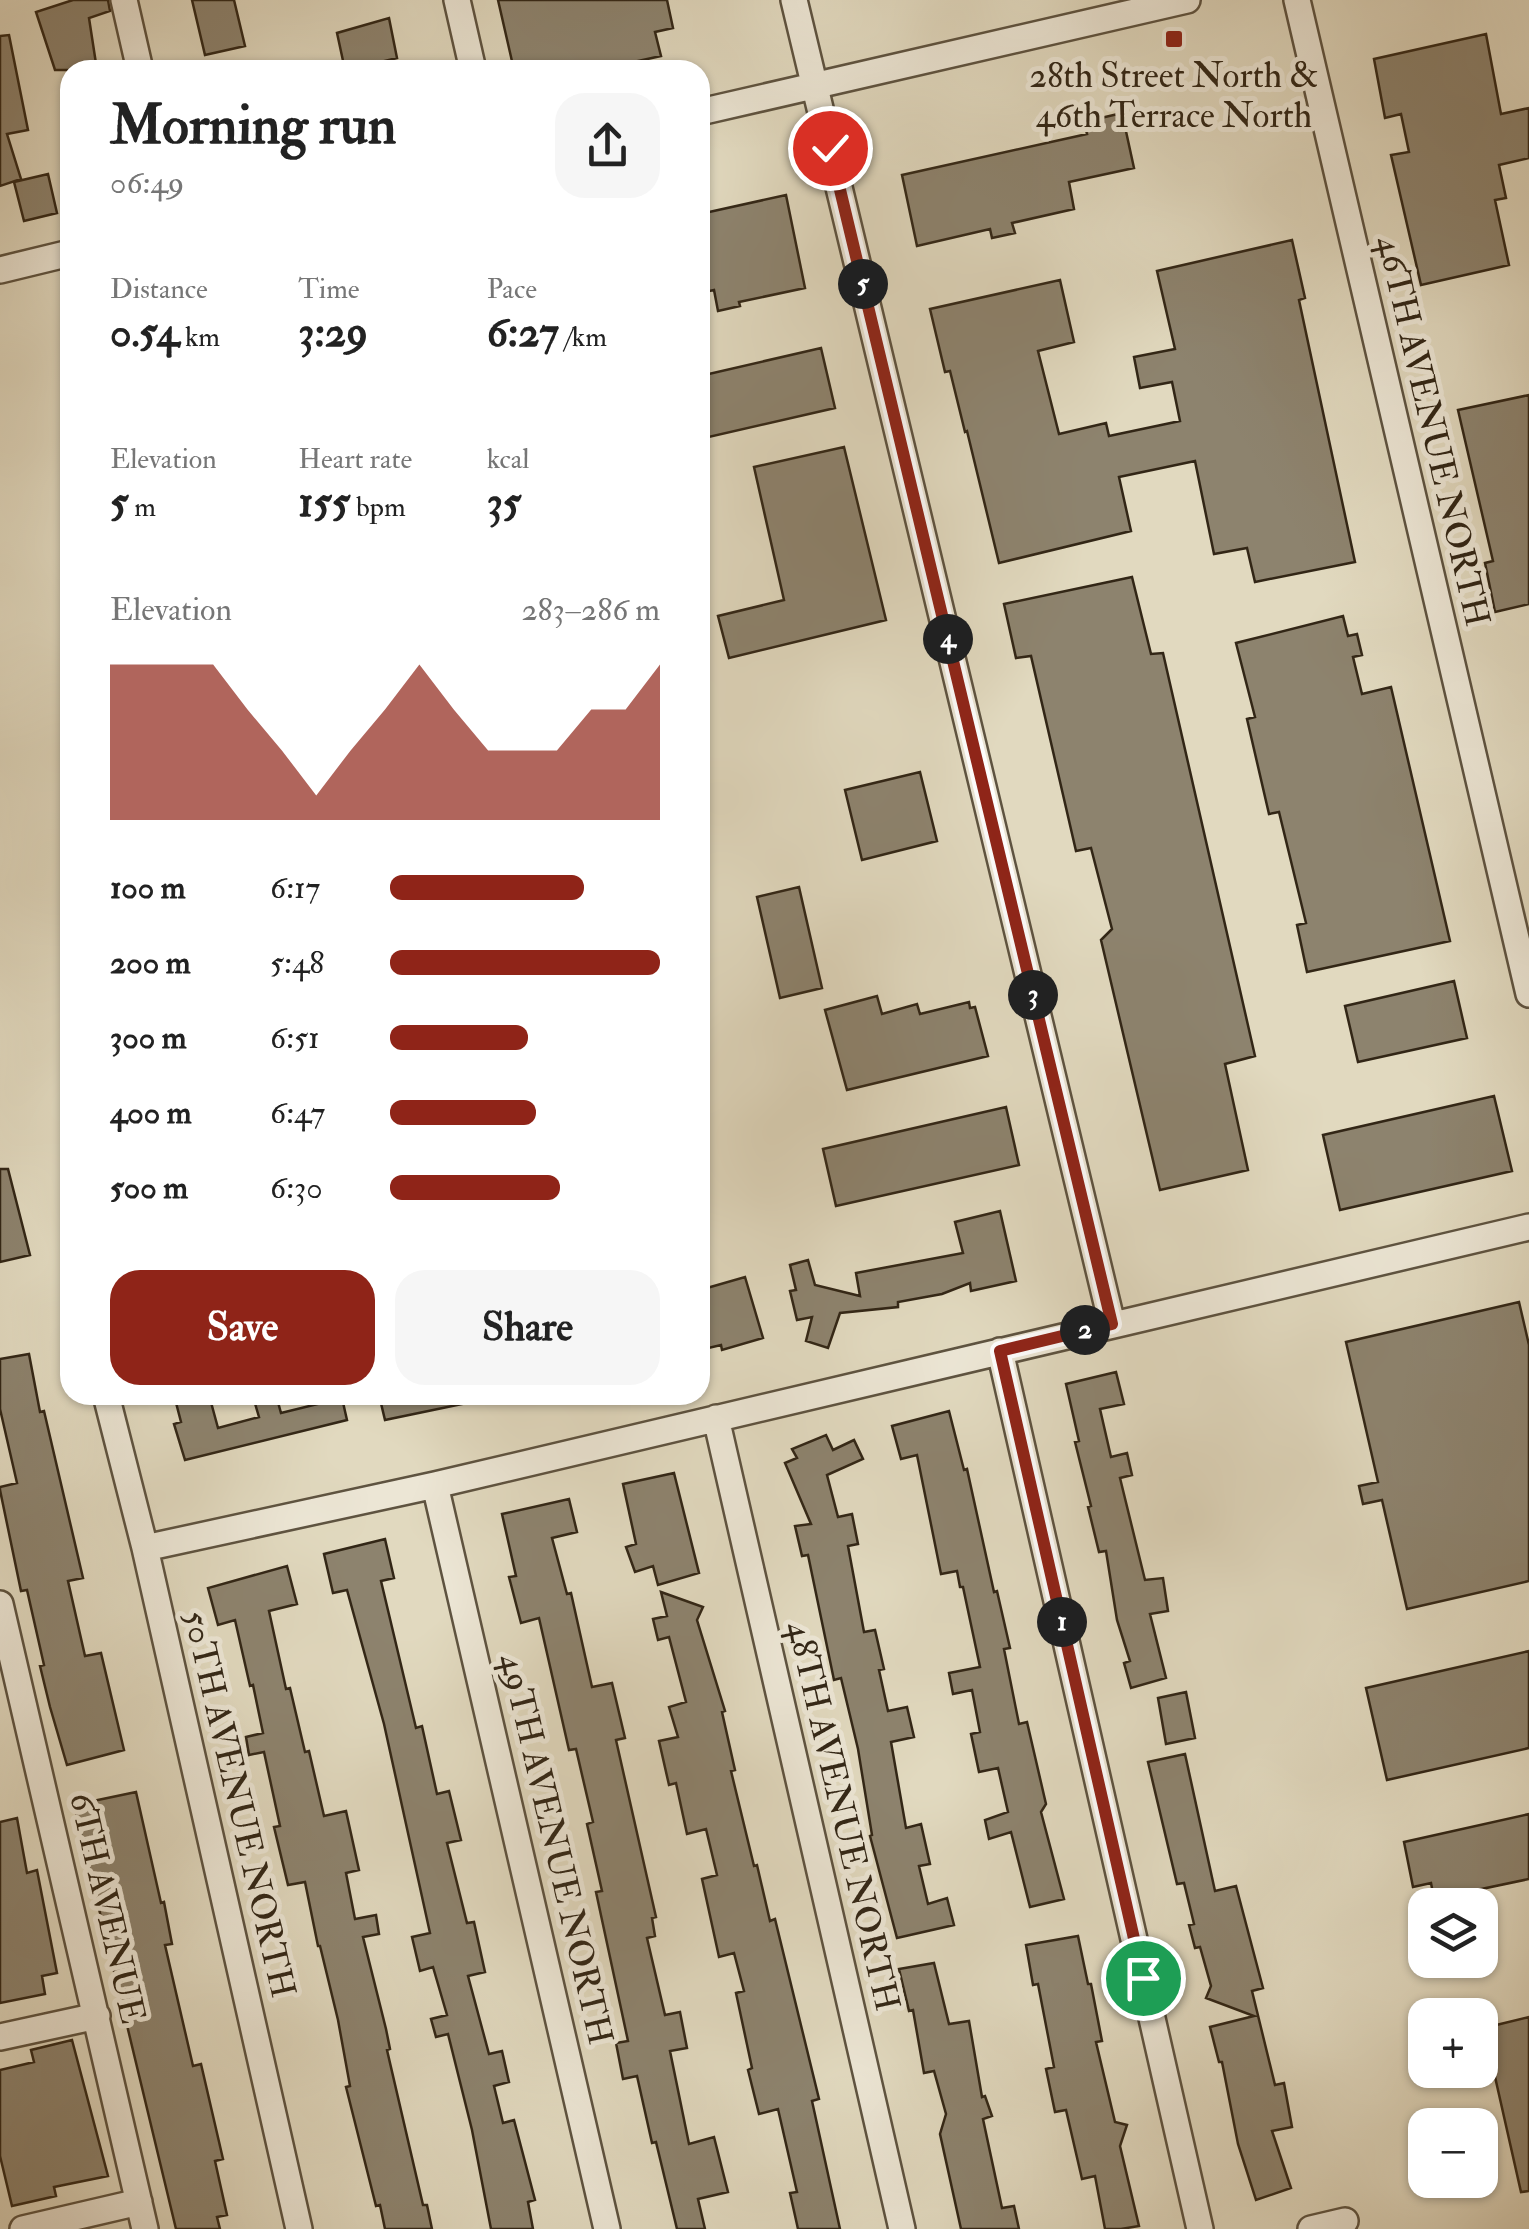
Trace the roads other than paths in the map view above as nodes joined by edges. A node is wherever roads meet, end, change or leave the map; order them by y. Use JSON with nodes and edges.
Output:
{"nodes":[{"id":1,"x":124,"y":0,"type":"edge"},
{"id":2,"x":456,"y":0,"type":"edge"},
{"id":3,"x":794,"y":0,"type":"edge"},
{"id":4,"x":1186,"y":0,"type":"edge"},
{"id":5,"x":1297,"y":0,"type":"edge"},
{"id":6,"x":1126,"y":7,"type":"edge"},
{"id":7,"x":138,"y":60,"type":"edge"},
{"id":8,"x":471,"y":60,"type":"edge"},
{"id":9,"x":815,"y":84,"type":"junction"},
{"id":10,"x":710,"y":110,"type":"edge"},
{"id":11,"x":60,"y":256,"type":"edge"},
{"id":12,"x":0,"y":270,"type":"edge"},
{"id":13,"x":1529,"y":994,"type":"edge"},
{"id":14,"x":1529,"y":1227,"type":"edge"},
{"id":15,"x":1112,"y":1324,"type":"junction"},
{"id":16,"x":1000,"y":1351,"type":"junction"},
{"id":17,"x":109,"y":1405,"type":"edge"},
{"id":18,"x":716,"y":1418,"type":"junction"},
{"id":19,"x":436,"y":1484,"type":"junction"},
{"id":20,"x":145,"y":1548,"type":"junction"},
{"id":21,"x":0,"y":1604,"type":"edge"},
{"id":22,"x":11,"y":1700,"type":"edge"},
{"id":23,"x":97,"y":2016,"type":"junction"},
{"id":24,"x":0,"y":2038,"type":"edge"},
{"id":25,"x":138,"y":2202,"type":"junction"},
{"id":26,"x":1345,"y":2221,"type":"dead end"},
{"id":27,"x":24,"y":2229,"type":"edge"},
{"id":28,"x":145,"y":2229,"type":"edge"},
{"id":29,"x":300,"y":2229,"type":"edge"},
{"id":30,"x":607,"y":2229,"type":"edge"},
{"id":31,"x":902,"y":2229,"type":"edge"},
{"id":32,"x":1200,"y":2229,"type":"edge"},
{"id":33,"x":1312,"y":2229,"type":"edge"}],
"edges":[{"from":1,"to":7,"type":"street"},
{"from":2,"to":8,"type":"street"},
{"from":3,"to":9,"type":"street"},
{"from":4,"to":6,"type":"street"},
{"from":5,"to":13,"type":"street","name":"46TH AVENUE NORTH"},
{"from":6,"to":9,"type":"street"},
{"from":9,"to":10,"type":"street"},
{"from":9,"to":15,"type":"street"},
{"from":11,"to":12,"type":"street"},
{"from":14,"to":15,"type":"street"},
{"from":15,"to":16,"type":"street"},
{"from":16,"to":18,"type":"street"},
{"from":16,"to":32,"type":"street"},
{"from":17,"to":20,"type":"street","name":"50TH AVENUE NORTH"},
{"from":18,"to":19,"type":"street"},
{"from":18,"to":31,"type":"street","name":"48TH AVENUE NORTH"},
{"from":19,"to":20,"type":"street"},
{"from":19,"to":30,"type":"street","name":"49TH AVENUE NORTH"},
{"from":20,"to":29,"type":"street","name":"50TH AVENUE NORTH"},
{"from":21,"to":22,"type":"street","name":"6TH AVENUE"},
{"from":22,"to":23,"type":"street","name":"6TH AVENUE"},
{"from":23,"to":24,"type":"street"},
{"from":23,"to":25,"type":"street","name":"6TH AVENUE"},
{"from":25,"to":27,"type":"street"},
{"from":25,"to":28,"type":"street","name":"6TH AVENUE"},
{"from":26,"to":33,"type":"street"}]}
